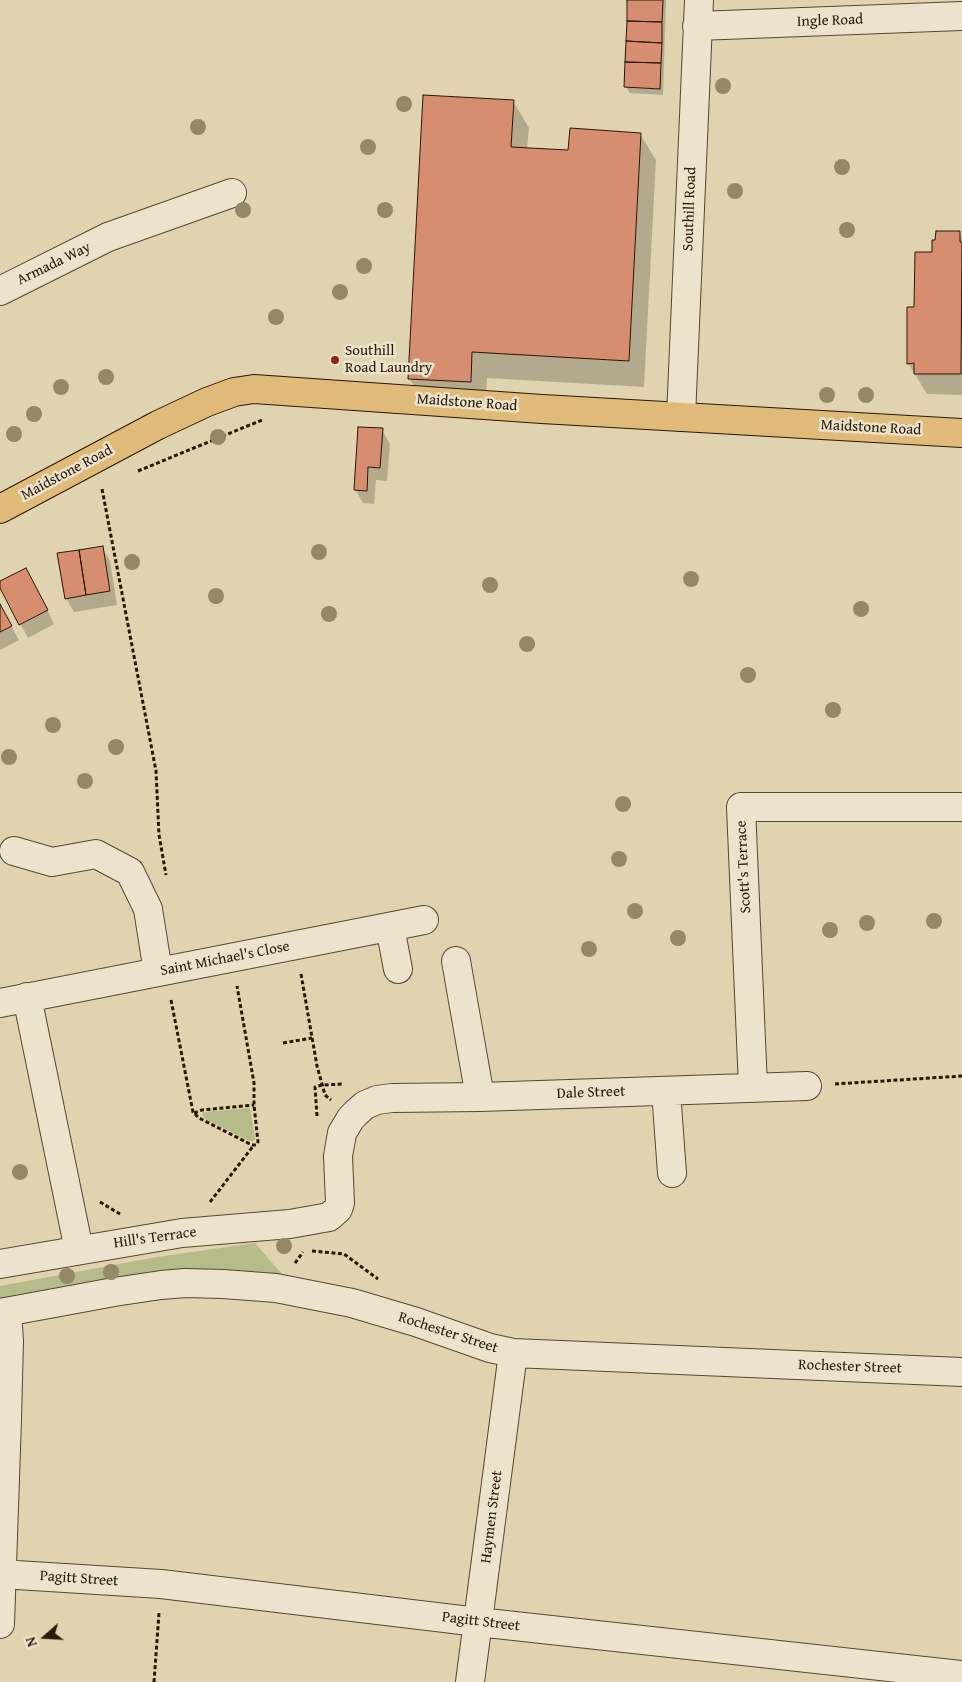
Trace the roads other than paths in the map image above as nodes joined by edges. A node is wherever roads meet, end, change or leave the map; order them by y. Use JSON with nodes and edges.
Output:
{"nodes":[{"id":1,"x":698,"y":13,"type":"edge"},
{"id":2,"x":962,"y":16,"type":"edge"},
{"id":3,"x":232,"y":193,"type":"dead end"},
{"id":4,"x":0,"y":291,"type":"edge"},
{"id":5,"x":681,"y":417,"type":"junction"},
{"id":6,"x":962,"y":433,"type":"edge"},
{"id":7,"x":0,"y":509,"type":"edge"},
{"id":8,"x":962,"y":807,"type":"edge"},
{"id":9,"x":14,"y":851,"type":"dead end"},
{"id":10,"x":424,"y":920,"type":"dead end"},
{"id":11,"x":390,"y":927,"type":"junction"},
{"id":12,"x":456,"y":961,"type":"dead end"},
{"id":13,"x":398,"y":969,"type":"dead end"},
{"id":14,"x":162,"y":971,"type":"junction"},
{"id":15,"x":27,"y":997,"type":"junction"},
{"id":16,"x":0,"y":1003,"type":"edge"},
{"id":17,"x":807,"y":1086,"type":"road end"},
{"id":18,"x":753,"y":1087,"type":"junction"},
{"id":19,"x":666,"y":1091,"type":"junction"},
{"id":20,"x":480,"y":1097,"type":"junction"},
{"id":21,"x":672,"y":1173,"type":"dead end"},
{"id":22,"x":310,"y":1221,"type":"joint"},
{"id":23,"x":78,"y":1250,"type":"junction"},
{"id":24,"x":0,"y":1264,"type":"edge"},
{"id":25,"x":4,"y":1313,"type":"edge"},
{"id":26,"x":514,"y":1353,"type":"junction"},
{"id":27,"x":962,"y":1372,"type":"edge"},
{"id":28,"x":1,"y":1574,"type":"edge"},
{"id":29,"x":478,"y":1622,"type":"junction"},
{"id":30,"x":0,"y":1624,"type":"edge"},
{"id":31,"x":962,"y":1675,"type":"edge"},
{"id":32,"x":470,"y":1682,"type":"edge"}],
"edges":[{"from":1,"to":2,"type":"street","name":"Ingle Road"},
{"from":1,"to":5,"type":"street","name":"Southill Road"},
{"from":3,"to":4,"type":"street","name":"Armada Way"},
{"from":5,"to":6,"type":"main road","name":"Maidstone Road"},
{"from":5,"to":7,"type":"main road","name":"Maidstone Road"},
{"from":8,"to":18,"type":"street","name":"Scott's Terrace"},
{"from":9,"to":14,"type":"street"},
{"from":10,"to":11,"type":"street","name":"Saint Michael's Close"},
{"from":11,"to":13,"type":"street"},
{"from":11,"to":14,"type":"street","name":"Saint Michael's Close"},
{"from":12,"to":20,"type":"street"},
{"from":14,"to":15,"type":"street","name":"Saint Michael's Close"},
{"from":15,"to":16,"type":"street","name":"Saint Michael's Close"},
{"from":15,"to":23,"type":"street"},
{"from":17,"to":18,"type":"street","name":"Dale Street"},
{"from":18,"to":19,"type":"street","name":"Dale Street"},
{"from":19,"to":20,"type":"street","name":"Dale Street"},
{"from":19,"to":21,"type":"street"},
{"from":20,"to":22,"type":"street","name":"Dale Street"},
{"from":22,"to":23,"type":"street","name":"Hill's Terrace"},
{"from":23,"to":24,"type":"street","name":"Hill's Terrace"},
{"from":25,"to":26,"type":"street","name":"Rochester Street"},
{"from":25,"to":28,"type":"street"},
{"from":26,"to":27,"type":"street","name":"Rochester Street"},
{"from":26,"to":29,"type":"street","name":"Haymen Street"},
{"from":28,"to":29,"type":"street","name":"Pagitt Street"},
{"from":28,"to":30,"type":"street"},
{"from":29,"to":31,"type":"street","name":"Pagitt Street"},
{"from":29,"to":32,"type":"street","name":"Haymen Street"}]}
